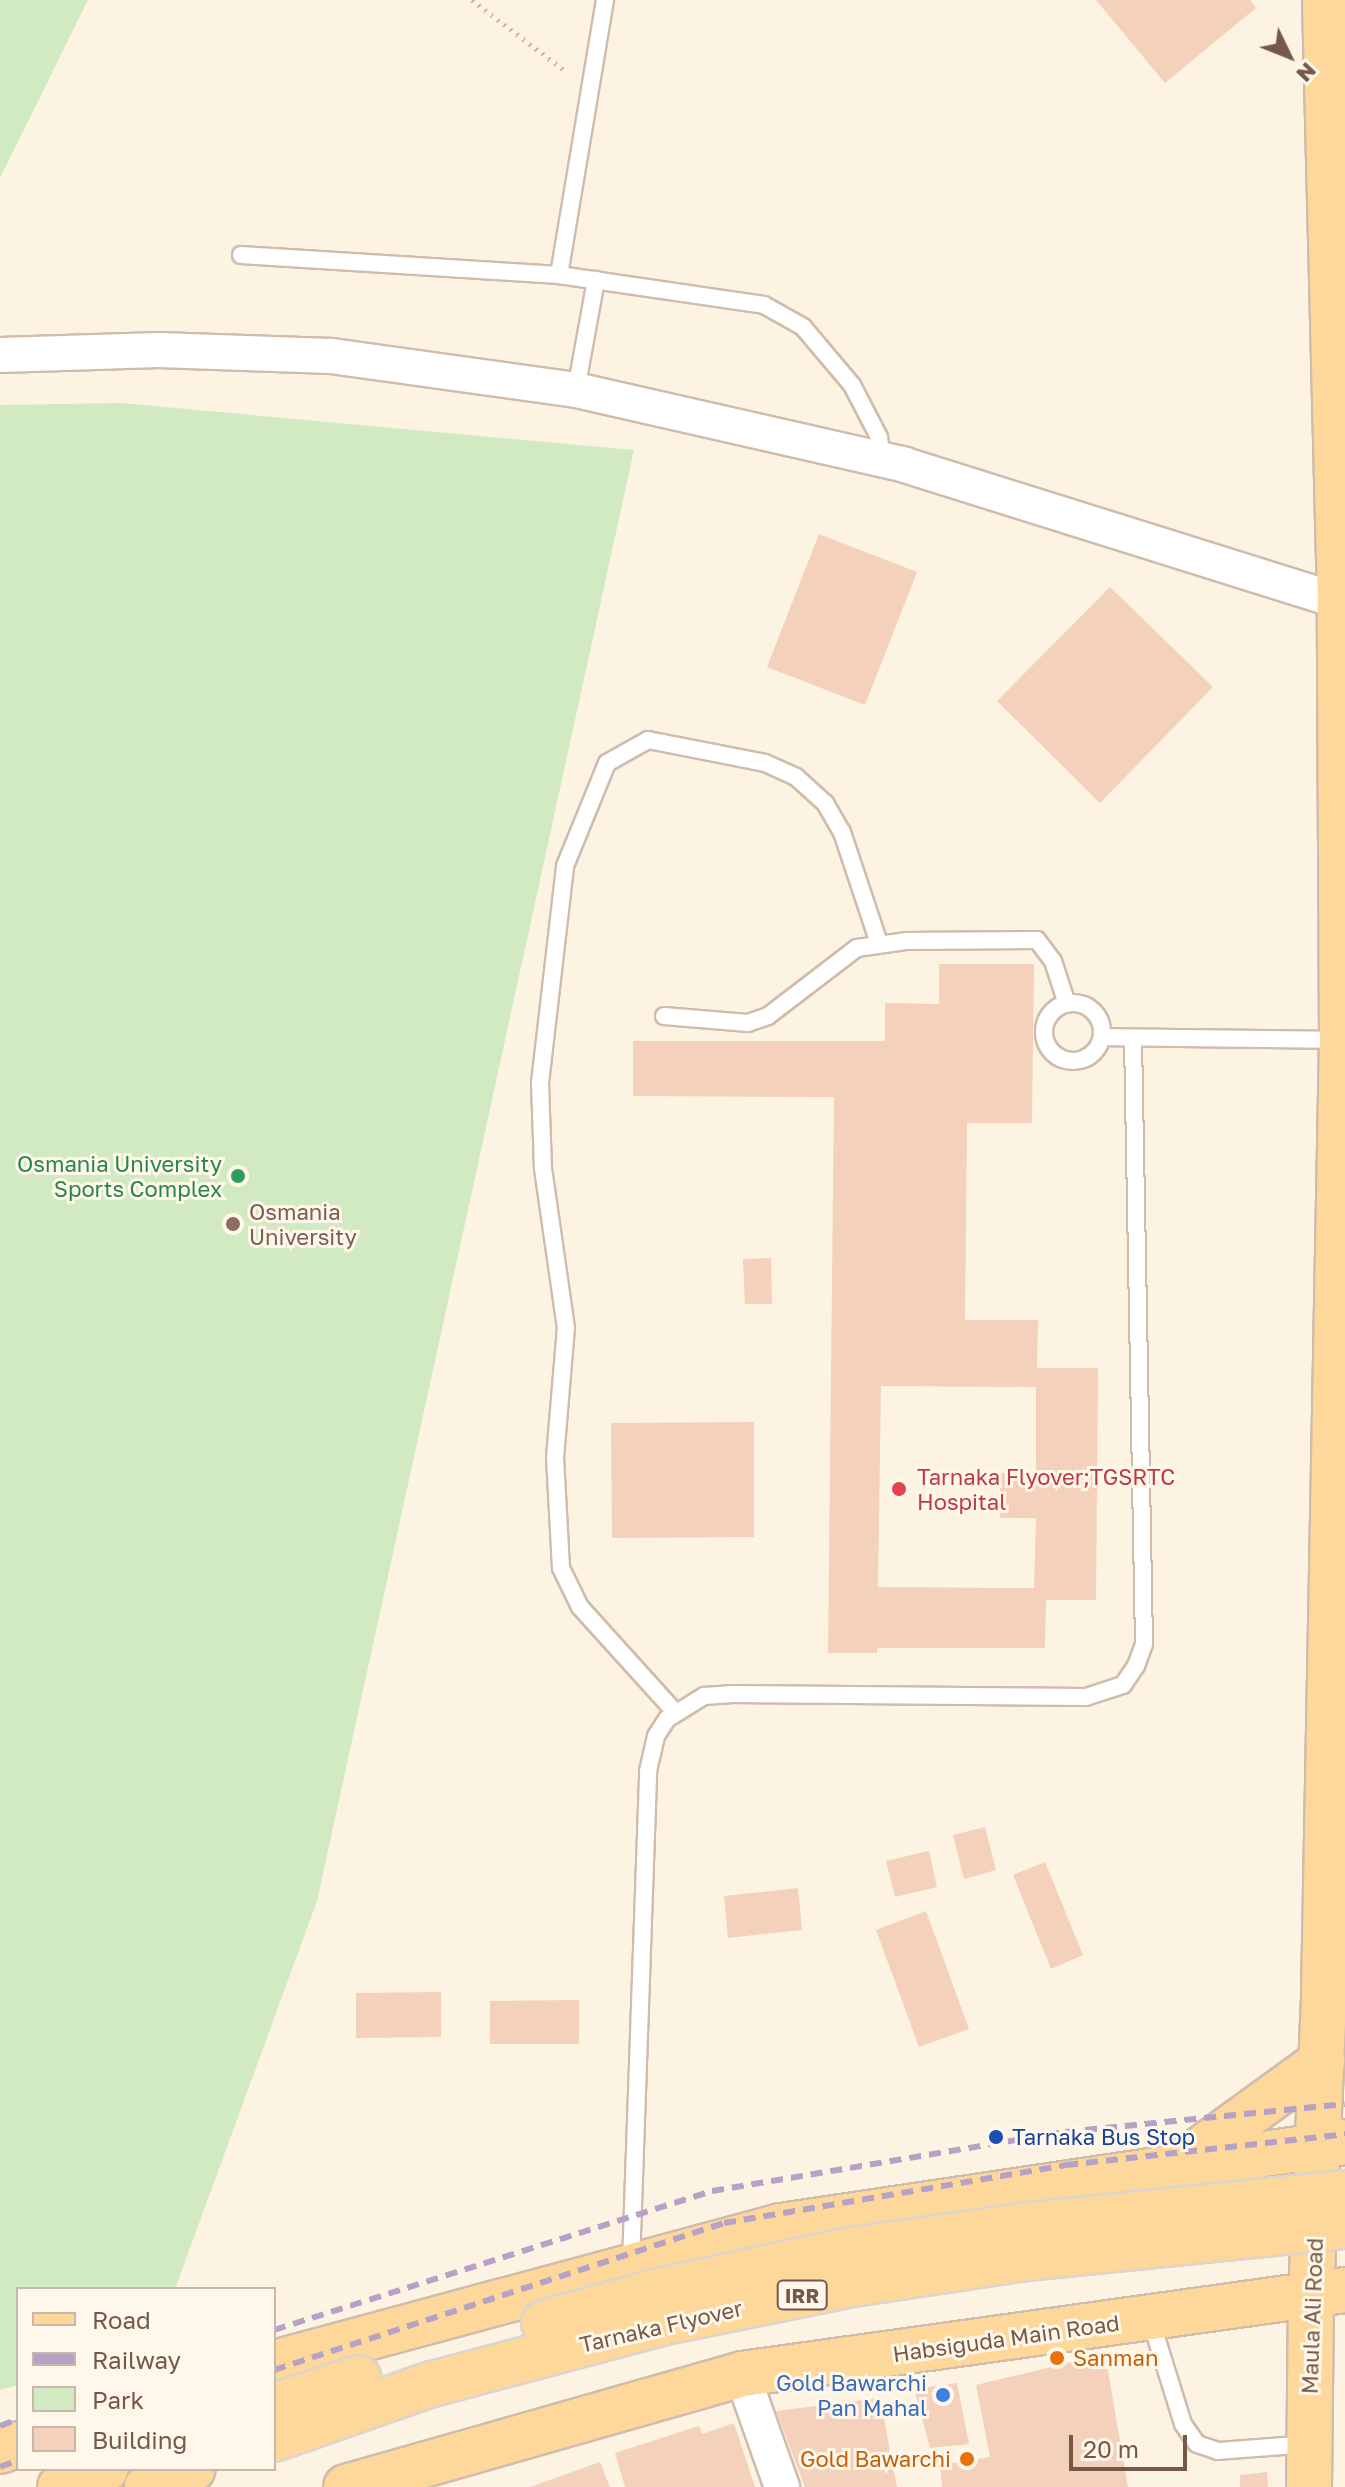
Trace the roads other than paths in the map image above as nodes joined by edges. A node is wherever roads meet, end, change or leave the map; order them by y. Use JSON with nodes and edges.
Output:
{"nodes":[{"id":1,"x":605,"y":0,"type":"edge"},
{"id":2,"x":1325,"y":0,"type":"edge"},
{"id":3,"x":241,"y":255,"type":"dead end"},
{"id":4,"x":559,"y":275,"type":"junction"},
{"id":5,"x":596,"y":280,"type":"junction"},
{"id":6,"x":0,"y":355,"type":"edge"},
{"id":7,"x":576,"y":390,"type":"junction"},
{"id":8,"x":882,"y":460,"type":"junction"},
{"id":9,"x":1342,"y":602,"type":"edge"},
{"id":10,"x":879,"y":943,"type":"junction"},
{"id":11,"x":1067,"y":1004,"type":"junction"},
{"id":12,"x":664,"y":1016,"type":"dead end"},
{"id":13,"x":1102,"y":1037,"type":"junction"},
{"id":14,"x":1133,"y":1039,"type":"junction"},
{"id":15,"x":1343,"y":1040,"type":"edge"},
{"id":16,"x":675,"y":1712,"type":"junction"},
{"id":17,"x":1322,"y":2061,"type":"junction"},
{"id":18,"x":1332,"y":2144,"type":"edge"},
{"id":19,"x":1171,"y":2171,"type":"junction"},
{"id":20,"x":1345,"y":2193,"type":"edge"},
{"id":21,"x":1345,"y":2226,"type":"edge"},
{"id":22,"x":631,"y":2265,"type":"junction"},
{"id":23,"x":1328,"y":2293,"type":"edge"},
{"id":24,"x":1150,"y":2318,"type":"junction"},
{"id":25,"x":276,"y":2362,"type":"edge"},
{"id":26,"x":742,"y":2374,"type":"junction"},
{"id":27,"x":276,"y":2405,"type":"edge"},
{"id":28,"x":276,"y":2438,"type":"edge"},
{"id":29,"x":1309,"y":2444,"type":"junction"},
{"id":30,"x":101,"y":2471,"type":"edge"},
{"id":31,"x":188,"y":2471,"type":"edge"},
{"id":32,"x":60,"y":2487,"type":"edge"},
{"id":33,"x":147,"y":2487,"type":"edge"},
{"id":34,"x":346,"y":2487,"type":"edge"},
{"id":35,"x":782,"y":2487,"type":"edge"},
{"id":36,"x":1309,"y":2487,"type":"edge"}],
"edges":[{"from":1,"to":4,"type":"lane"},
{"from":2,"to":9,"type":"main road","name":"Maula Ali Road"},
{"from":3,"to":4,"type":"lane"},
{"from":4,"to":5,"type":"lane"},
{"from":5,"to":7,"type":"lane"},
{"from":5,"to":8,"type":"lane"},
{"from":6,"to":7,"type":"street"},
{"from":7,"to":8,"type":"street"},
{"from":8,"to":9,"type":"street"},
{"from":9,"to":15,"type":"main road","name":"Maula Ali Road"},
{"from":10,"to":11,"type":"lane"},
{"from":10,"to":12,"type":"lane"},
{"from":10,"to":16,"type":"lane"},
{"from":11,"to":13,"type":"lane"},
{"from":11,"to":13,"type":"lane"},
{"from":13,"to":14,"type":"lane"},
{"from":14,"to":15,"type":"lane"},
{"from":14,"to":16,"type":"lane"},
{"from":15,"to":17,"type":"main road","name":"Maula Ali Road"},
{"from":16,"to":22,"type":"lane"},
{"from":17,"to":18,"type":"main road","name":"Maula Ali Road"},
{"from":17,"to":19,"type":"main road"},
{"from":18,"to":19,"type":"main road"},
{"from":18,"to":23,"type":"main road","name":"Maula Ali Road"},
{"from":19,"to":22,"type":"main road"},
{"from":20,"to":27,"type":"main road","name":"Tarnaka Flyover","number":"IRR","bridge":true},
{"from":21,"to":28,"type":"main road","name":"Tarnaka Flyover","number":"IRR","bridge":true},
{"from":22,"to":25,"type":"main road"},
{"from":23,"to":24,"type":"main road","name":"Habsiguda Main Road"},
{"from":23,"to":29,"type":"main road","name":"Maula Ali Road"},
{"from":24,"to":26,"type":"main road","name":"Habsiguda Main Road"},
{"from":24,"to":29,"type":"lane"},
{"from":26,"to":34,"type":"main road","name":"Habsiguda Main Road"},
{"from":26,"to":35,"type":"street"},
{"from":29,"to":36,"type":"main road","name":"Maula Ali Road"},
{"from":30,"to":32,"type":"main road"},
{"from":31,"to":33,"type":"main road"}]}
